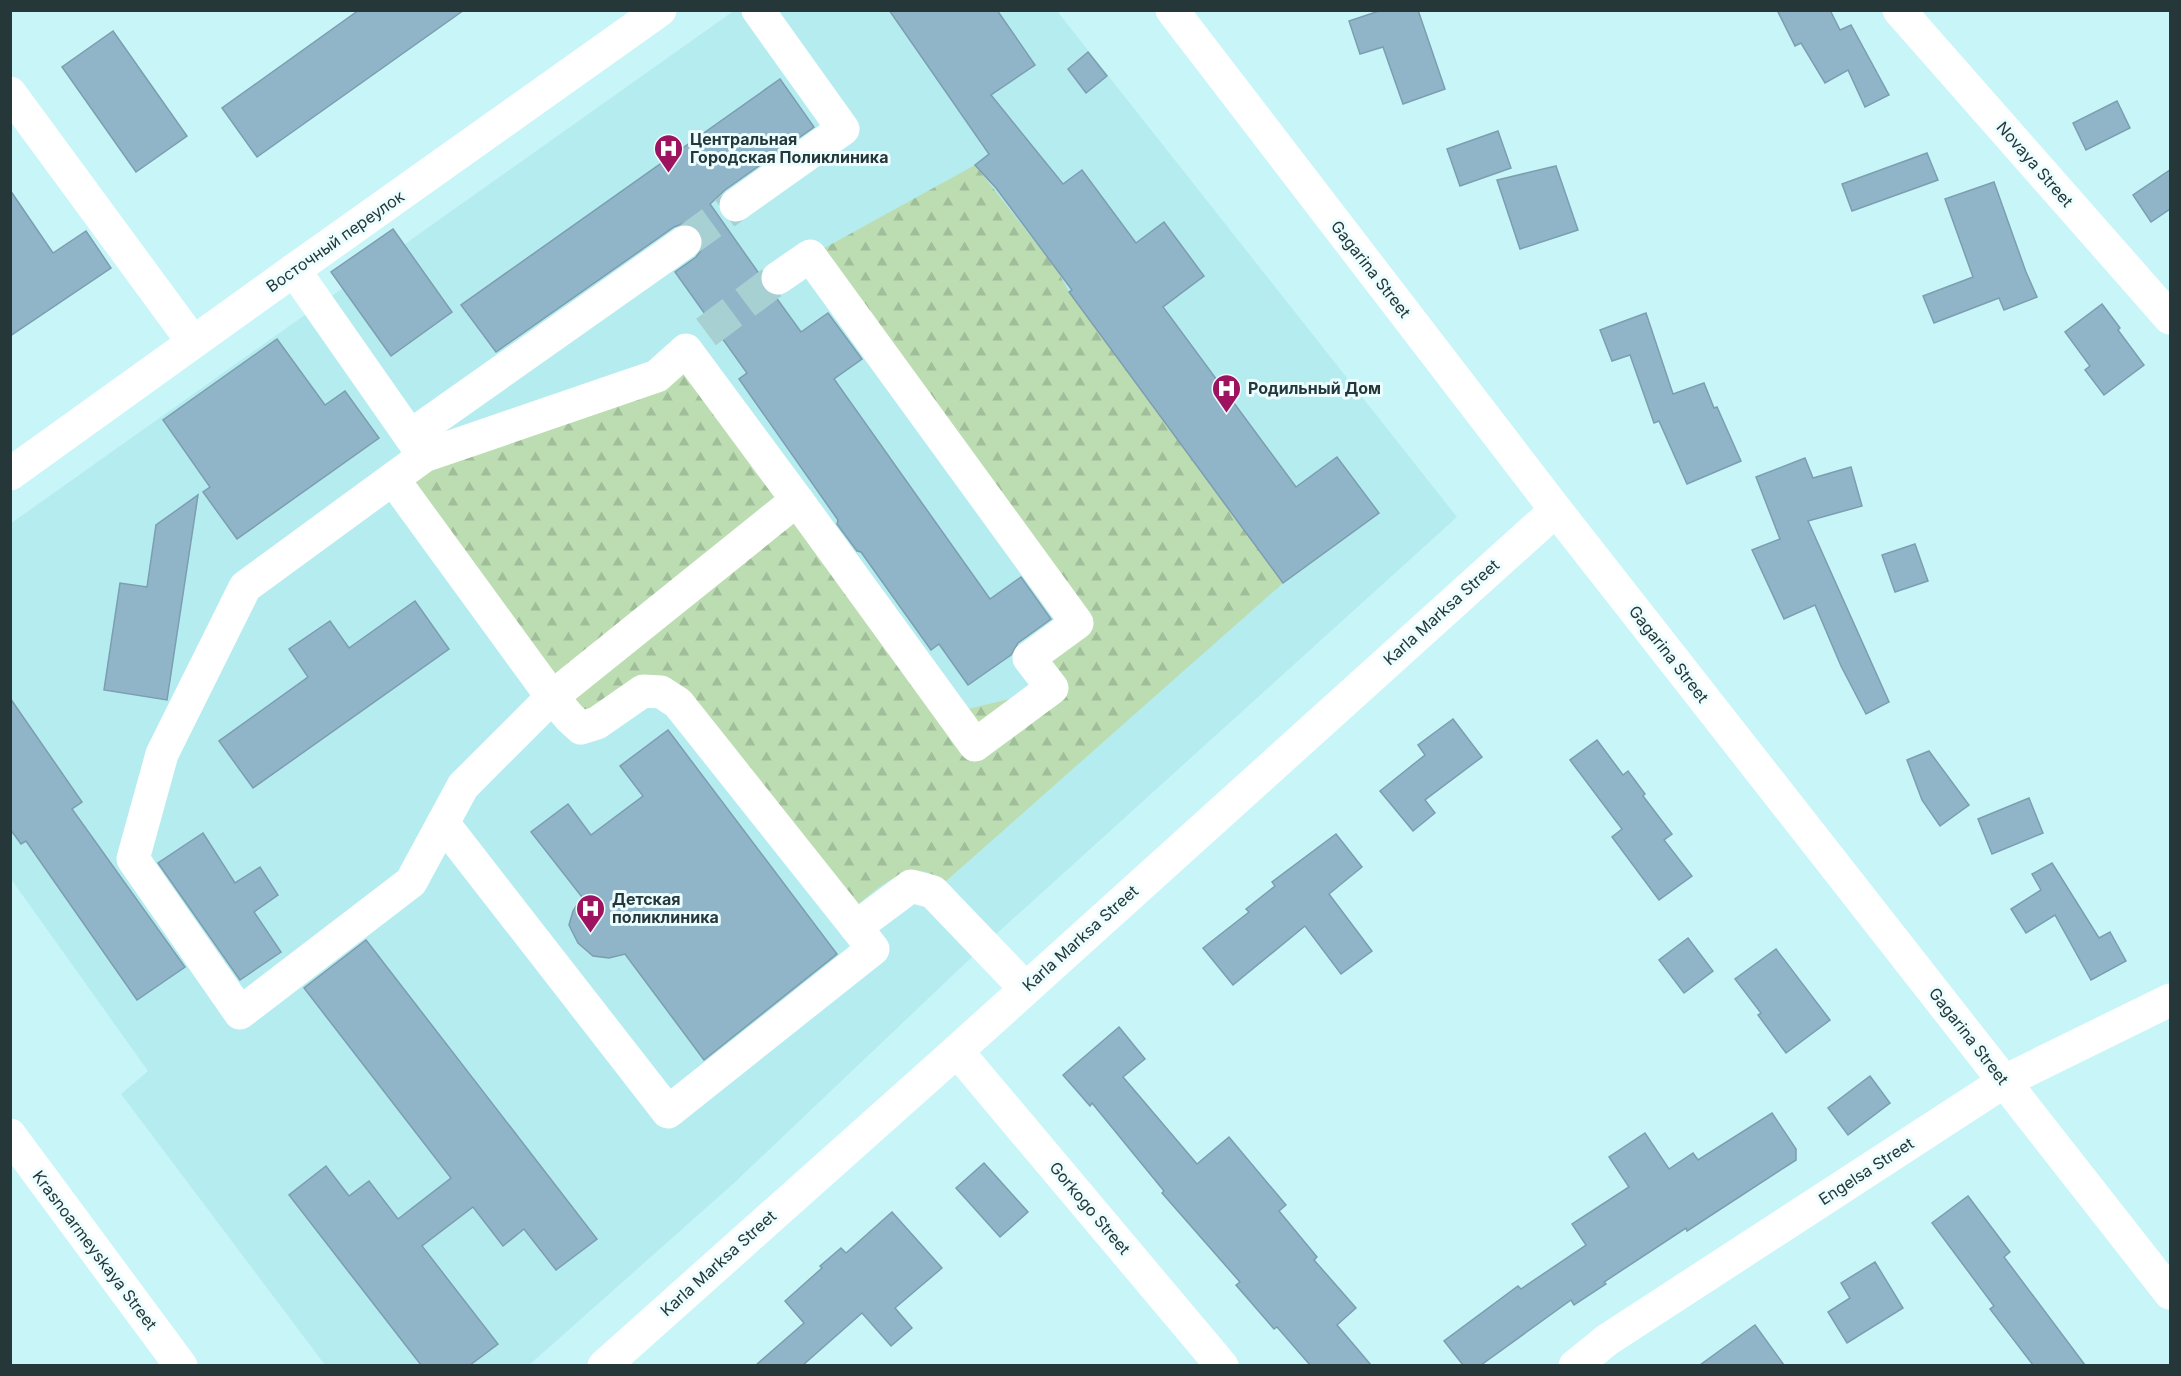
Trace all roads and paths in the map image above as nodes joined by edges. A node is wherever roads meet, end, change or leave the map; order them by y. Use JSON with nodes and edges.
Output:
{"nodes":[{"id":1,"x":660,"y":10,"type":"edge"},
{"id":2,"x":758,"y":10,"type":"edge"},
{"id":3,"x":1172,"y":10,"type":"edge"},
{"id":4,"x":1899,"y":10,"type":"edge"},
{"id":5,"x":10,"y":93,"type":"edge"},
{"id":6,"x":736,"y":205,"type":"tunnel mouth"},
{"id":7,"x":685,"y":242,"type":"tunnel mouth"},
{"id":8,"x":294,"y":270,"type":"junction"},
{"id":9,"x":778,"y":278,"type":"tunnel mouth"},
{"id":10,"x":2170,"y":318,"type":"edge"},
{"id":11,"x":194,"y":342,"type":"junction"},
{"id":12,"x":417,"y":446,"type":"junction"},
{"id":13,"x":10,"y":474,"type":"edge"},
{"id":14,"x":393,"y":479,"type":"junction"},
{"id":15,"x":797,"y":500,"type":"junction"},
{"id":16,"x":1556,"y":510,"type":"junction"},
{"id":17,"x":552,"y":697,"type":"junction"},
{"id":18,"x":443,"y":823,"type":"junction"},
{"id":19,"x":856,"y":927,"type":"junction"},
{"id":20,"x":1025,"y":988,"type":"junction"},
{"id":21,"x":2170,"y":1000,"type":"edge"},
{"id":22,"x":957,"y":1051,"type":"junction"},
{"id":23,"x":2005,"y":1081,"type":"junction"},
{"id":24,"x":12,"y":1142,"type":"edge"},
{"id":25,"x":2170,"y":1293,"type":"edge"},
{"id":26,"x":181,"y":1365,"type":"edge"},
{"id":27,"x":604,"y":1365,"type":"edge"},
{"id":28,"x":1222,"y":1365,"type":"edge"},
{"id":29,"x":1575,"y":1365,"type":"edge"}],
"edges":[{"from":1,"to":8,"type":"street","name":"Восточный переулок"},
{"from":2,"to":6,"type":"street"},
{"from":3,"to":16,"type":"street","name":"Gagarina Street"},
{"from":4,"to":10,"type":"street","name":"Novaya Street"},
{"from":5,"to":11,"type":"street"},
{"from":7,"to":12,"type":"street"},
{"from":8,"to":11,"type":"street","name":"Восточный переулок"},
{"from":8,"to":12,"type":"street"},
{"from":9,"to":15,"type":"street"},
{"from":11,"to":13,"type":"street","name":"Восточный переулок"},
{"from":12,"to":14,"type":"street"},
{"from":12,"to":15,"type":"street"},
{"from":14,"to":17,"type":"street"},
{"from":14,"to":18,"type":"street"},
{"from":15,"to":17,"type":"street"},
{"from":16,"to":20,"type":"street","name":"Karla Marksa Street"},
{"from":16,"to":23,"type":"street","name":"Gagarina Street"},
{"from":17,"to":18,"type":"street"},
{"from":17,"to":19,"type":"street"},
{"from":18,"to":19,"type":"street"},
{"from":19,"to":20,"type":"street"},
{"from":20,"to":22,"type":"street","name":"Karla Marksa Street"},
{"from":21,"to":23,"type":"street","name":"Engelsa Street"},
{"from":22,"to":27,"type":"street","name":"Karla Marksa Street"},
{"from":22,"to":28,"type":"street","name":"Gorkogo Street"},
{"from":23,"to":25,"type":"street","name":"Gagarina Street"},
{"from":23,"to":29,"type":"street","name":"Engelsa Street"},
{"from":24,"to":26,"type":"street","name":"Krasnoarmeyskaya Street"}]}
